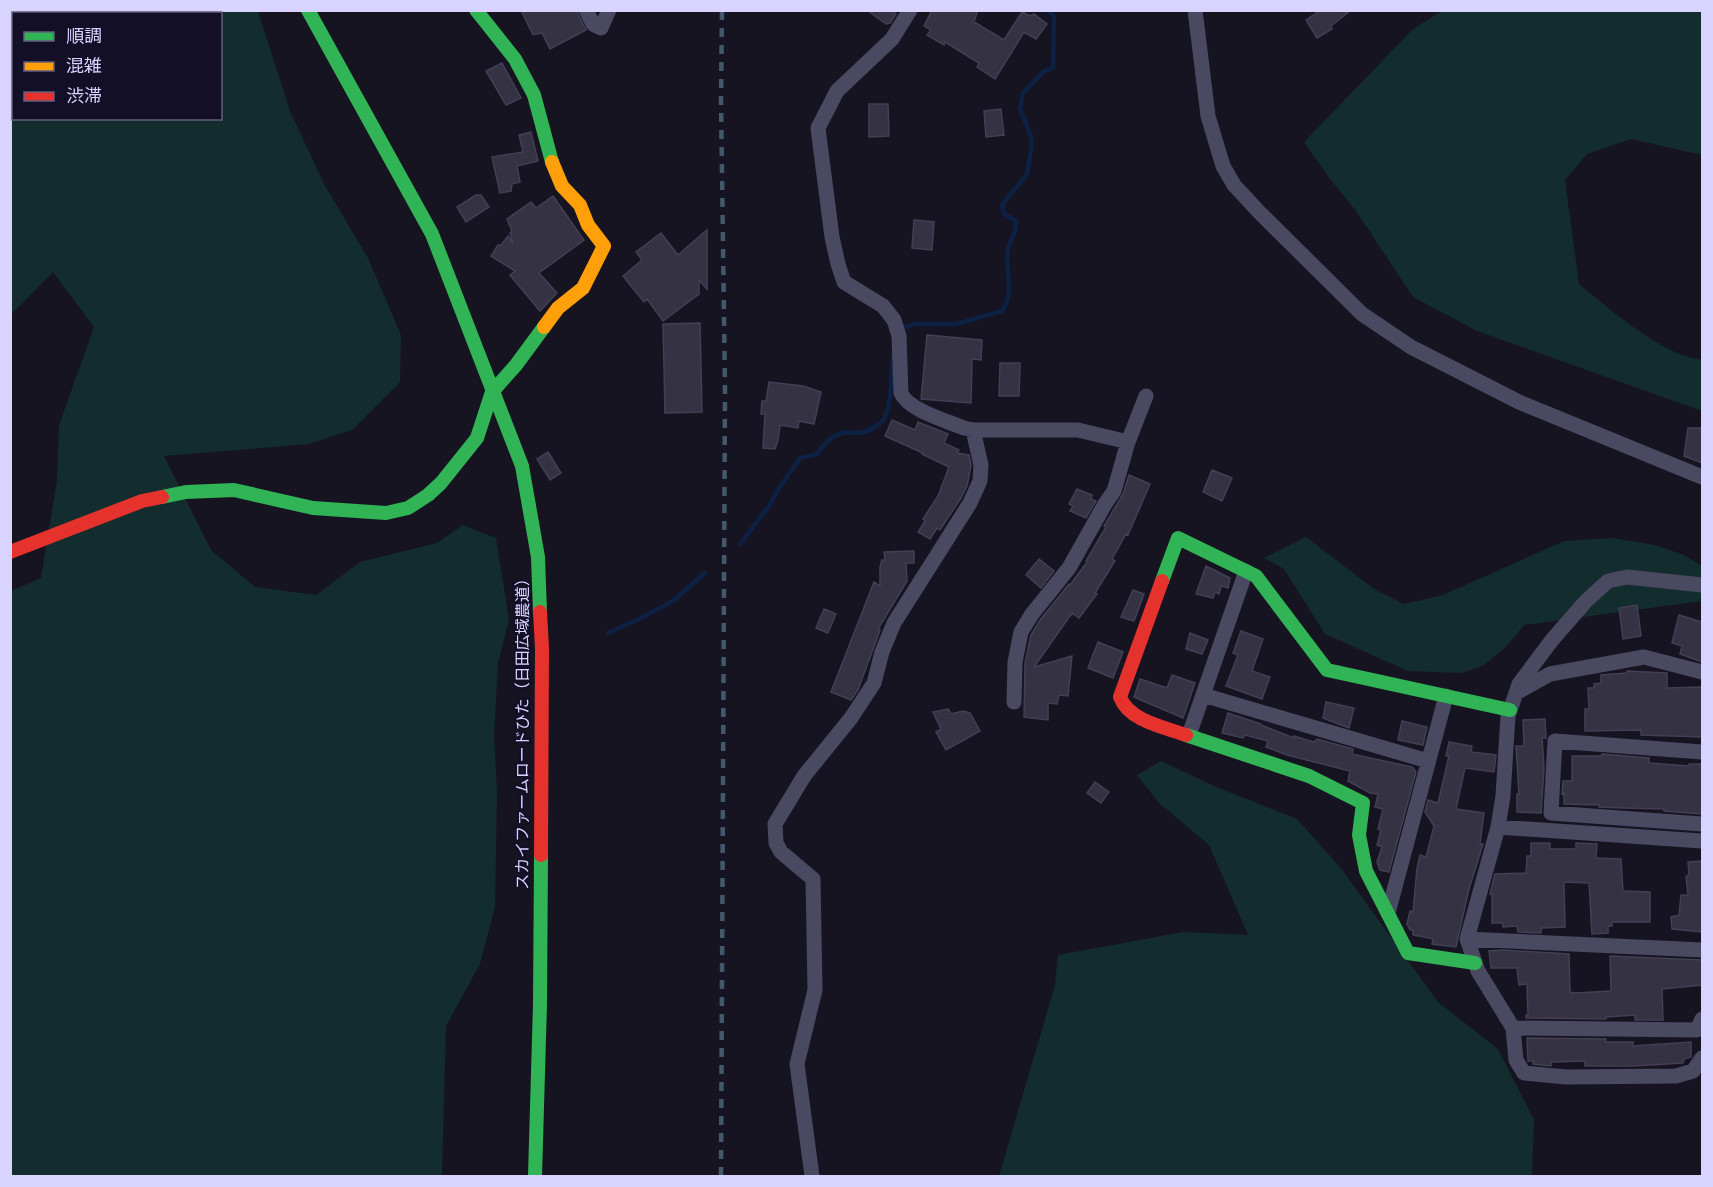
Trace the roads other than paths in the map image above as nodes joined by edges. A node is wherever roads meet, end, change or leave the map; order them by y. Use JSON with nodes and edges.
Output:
{"nodes":[{"id":1,"x":308,"y":10,"type":"edge"},
{"id":2,"x":476,"y":10,"type":"edge"},
{"id":3,"x":586,"y":10,"type":"edge"},
{"id":4,"x":609,"y":10,"type":"edge"},
{"id":5,"x":910,"y":10,"type":"edge"},
{"id":6,"x":1195,"y":10,"type":"edge"},
{"id":7,"x":492,"y":392,"type":"junction"},
{"id":8,"x":1146,"y":396,"type":"dead end"},
{"id":9,"x":973,"y":430,"type":"junction"},
{"id":10,"x":1128,"y":442,"type":"junction"},
{"id":11,"x":1702,"y":477,"type":"edge"},
{"id":12,"x":10,"y":552,"type":"edge"},
{"id":13,"x":1246,"y":571,"type":"junction"},
{"id":14,"x":1702,"y":585,"type":"edge"},
{"id":15,"x":1702,"y":672,"type":"edge"},
{"id":16,"x":1516,"y":693,"type":"junction"},
{"id":17,"x":1203,"y":695,"type":"junction"},
{"id":18,"x":1446,"y":696,"type":"junction"},
{"id":19,"x":1014,"y":702,"type":"dead end"},
{"id":20,"x":1510,"y":710,"type":"junction"},
{"id":21,"x":1189,"y":735,"type":"junction"},
{"id":22,"x":1702,"y":752,"type":"edge"},
{"id":23,"x":1428,"y":761,"type":"junction"},
{"id":24,"x":1702,"y":824,"type":"edge"},
{"id":25,"x":1498,"y":827,"type":"junction"},
{"id":26,"x":1702,"y":841,"type":"edge"},
{"id":27,"x":1388,"y":913,"type":"junction"},
{"id":28,"x":1467,"y":939,"type":"junction"},
{"id":29,"x":1702,"y":950,"type":"edge"},
{"id":30,"x":1474,"y":963,"type":"junction"},
{"id":31,"x":1702,"y":1019,"type":"edge"},
{"id":32,"x":1513,"y":1028,"type":"junction"},
{"id":33,"x":1702,"y":1058,"type":"edge"},
{"id":34,"x":535,"y":1176,"type":"edge"},
{"id":35,"x":812,"y":1176,"type":"edge"}],
"edges":[{"from":1,"to":7,"type":"street","name":"スカイファームロードひた（日田広域農道）"},
{"from":2,"to":7,"type":"street"},
{"from":3,"to":4,"type":"street"},
{"from":5,"to":9,"type":"street"},
{"from":6,"to":11,"type":"street"},
{"from":7,"to":12,"type":"street"},
{"from":7,"to":34,"type":"street","name":"スカイファームロードひた（日田広域農道）"},
{"from":8,"to":10,"type":"street"},
{"from":9,"to":10,"type":"street"},
{"from":9,"to":35,"type":"street"},
{"from":10,"to":19,"type":"street"},
{"from":13,"to":17,"type":"street"},
{"from":13,"to":18,"type":"street"},
{"from":13,"to":21,"type":"street"},
{"from":14,"to":16,"type":"street"},
{"from":15,"to":16,"type":"street"},
{"from":16,"to":20,"type":"street"},
{"from":17,"to":21,"type":"street"},
{"from":17,"to":23,"type":"street"},
{"from":18,"to":20,"type":"street"},
{"from":18,"to":23,"type":"street"},
{"from":20,"to":25,"type":"street"},
{"from":21,"to":27,"type":"street"},
{"from":22,"to":24,"type":"street"},
{"from":23,"to":27,"type":"street"},
{"from":25,"to":26,"type":"street"},
{"from":25,"to":28,"type":"street"},
{"from":27,"to":30,"type":"street"},
{"from":28,"to":29,"type":"street"},
{"from":28,"to":30,"type":"street"},
{"from":30,"to":32,"type":"street"},
{"from":31,"to":32,"type":"street"},
{"from":32,"to":33,"type":"street"}]}
